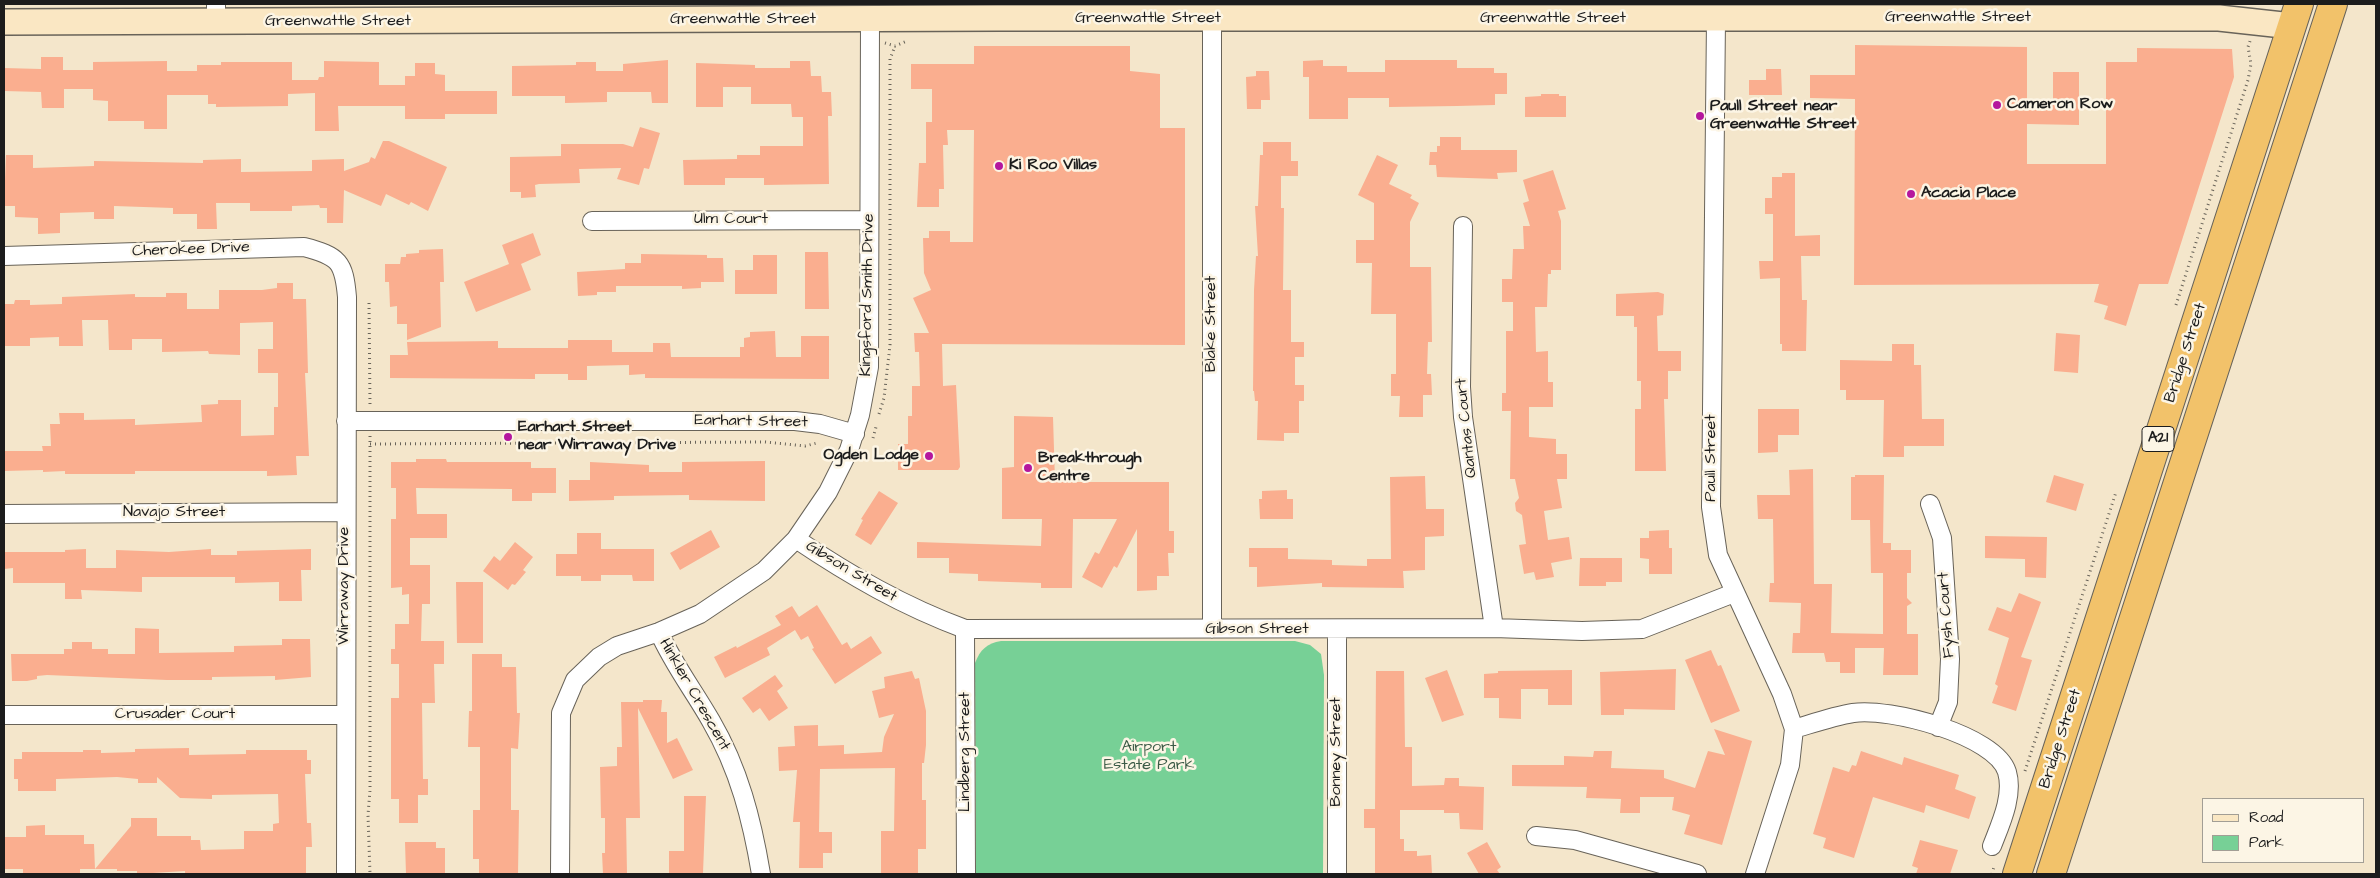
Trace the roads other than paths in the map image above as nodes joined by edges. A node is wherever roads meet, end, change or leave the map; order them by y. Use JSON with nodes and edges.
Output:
{"nodes":[{"id":1,"x":2334,"y":4,"type":"edge"},
{"id":2,"x":1588,"y":11,"type":"edge"},
{"id":3,"x":216,"y":13,"type":"edge"},
{"id":4,"x":2296,"y":15,"type":"edge"},
{"id":5,"x":1212,"y":19,"type":"junction"},
{"id":6,"x":1716,"y":19,"type":"junction"},
{"id":7,"x":870,"y":20,"type":"junction"},
{"id":8,"x":4,"y":22,"type":"edge"},
{"id":9,"x":870,"y":220,"type":"junction"},
{"id":10,"x":592,"y":221,"type":"dead end"},
{"id":11,"x":1463,"y":226,"type":"dead end"},
{"id":12,"x":4,"y":256,"type":"edge"},
{"id":13,"x":346,"y":297,"type":"joint"},
{"id":14,"x":346,"y":421,"type":"junction"},
{"id":15,"x":855,"y":434,"type":"junction"},
{"id":16,"x":1930,"y":504,"type":"dead end"},
{"id":17,"x":345,"y":512,"type":"junction"},
{"id":18,"x":4,"y":514,"type":"edge"},
{"id":19,"x":796,"y":539,"type":"junction"},
{"id":20,"x":1734,"y":593,"type":"junction"},
{"id":21,"x":1494,"y":628,"type":"junction"},
{"id":22,"x":965,"y":629,"type":"junction"},
{"id":23,"x":1212,"y":629,"type":"junction"},
{"id":24,"x":1337,"y":630,"type":"junction"},
{"id":25,"x":659,"y":632,"type":"junction"},
{"id":26,"x":4,"y":714,"type":"edge"},
{"id":27,"x":346,"y":715,"type":"junction"},
{"id":28,"x":1938,"y":727,"type":"junction"},
{"id":29,"x":1794,"y":729,"type":"junction"},
{"id":30,"x":1536,"y":836,"type":"dead end"},
{"id":31,"x":1992,"y":846,"type":"dead end"},
{"id":32,"x":346,"y":874,"type":"edge"},
{"id":33,"x":560,"y":874,"type":"edge"},
{"id":34,"x":760,"y":874,"type":"edge"},
{"id":35,"x":966,"y":874,"type":"edge"},
{"id":36,"x":1337,"y":874,"type":"edge"},
{"id":37,"x":1697,"y":874,"type":"edge"},
{"id":38,"x":1755,"y":874,"type":"edge"},
{"id":39,"x":2016,"y":874,"type":"edge"},
{"id":40,"x":2051,"y":874,"type":"edge"}],
"edges":[{"from":1,"to":40,"type":"highway","name":"Bridge Street","number":"A21"},
{"from":2,"to":5,"type":"main road","name":"Greenwattle Street"},
{"from":2,"to":6,"type":"main road","name":"Greenwattle Street"},
{"from":3,"to":7,"type":"main road","name":"Greenwattle Street"},
{"from":3,"to":8,"type":"main road","name":"Greenwattle Street"},
{"from":4,"to":6,"type":"main road","name":"Greenwattle Street"},
{"from":4,"to":39,"type":"highway","name":"Bridge Street","number":"A21"},
{"from":5,"to":7,"type":"main road","name":"Greenwattle Street"},
{"from":5,"to":23,"type":"street","name":"Blake Street"},
{"from":6,"to":20,"type":"street","name":"Paull Street"},
{"from":7,"to":9,"type":"street","name":"Kingsford Smith Drive"},
{"from":9,"to":10,"type":"street","name":"Ulm Court"},
{"from":9,"to":15,"type":"street","name":"Kingsford Smith Drive"},
{"from":11,"to":21,"type":"street","name":"Qantas Court"},
{"from":12,"to":13,"type":"street","name":"Cherokee Drive"},
{"from":13,"to":14,"type":"street","name":"Wirraway Drive"},
{"from":14,"to":15,"type":"street","name":"Earhart Street"},
{"from":14,"to":17,"type":"street","name":"Wirraway Drive"},
{"from":15,"to":19,"type":"street","name":"Kingsford Smith Drive"},
{"from":16,"to":28,"type":"street","name":"Fysh Court"},
{"from":17,"to":18,"type":"street","name":"Navajo Street"},
{"from":17,"to":27,"type":"street","name":"Wirraway Drive"},
{"from":19,"to":22,"type":"street","name":"Gibson Street"},
{"from":19,"to":25,"type":"street","name":"Kingsford Smith Drive"},
{"from":20,"to":21,"type":"street","name":"Gibson Street"},
{"from":20,"to":29,"type":"street","name":"Paull Street"},
{"from":21,"to":24,"type":"street","name":"Gibson Street"},
{"from":22,"to":23,"type":"street","name":"Gibson Street"},
{"from":22,"to":35,"type":"street","name":"Lindberg Street"},
{"from":23,"to":24,"type":"street","name":"Gibson Street"},
{"from":24,"to":36,"type":"street","name":"Bonney Street"},
{"from":25,"to":33,"type":"street","name":"Kingsford Smith Drive"},
{"from":25,"to":34,"type":"street","name":"Hinkler Crescent"},
{"from":26,"to":27,"type":"street","name":"Crusader Court"},
{"from":27,"to":32,"type":"street","name":"Wirraway Drive"},
{"from":28,"to":29,"type":"street"},
{"from":28,"to":31,"type":"street"},
{"from":29,"to":38,"type":"street","name":"Paull Street"},
{"from":30,"to":37,"type":"street"}]}
